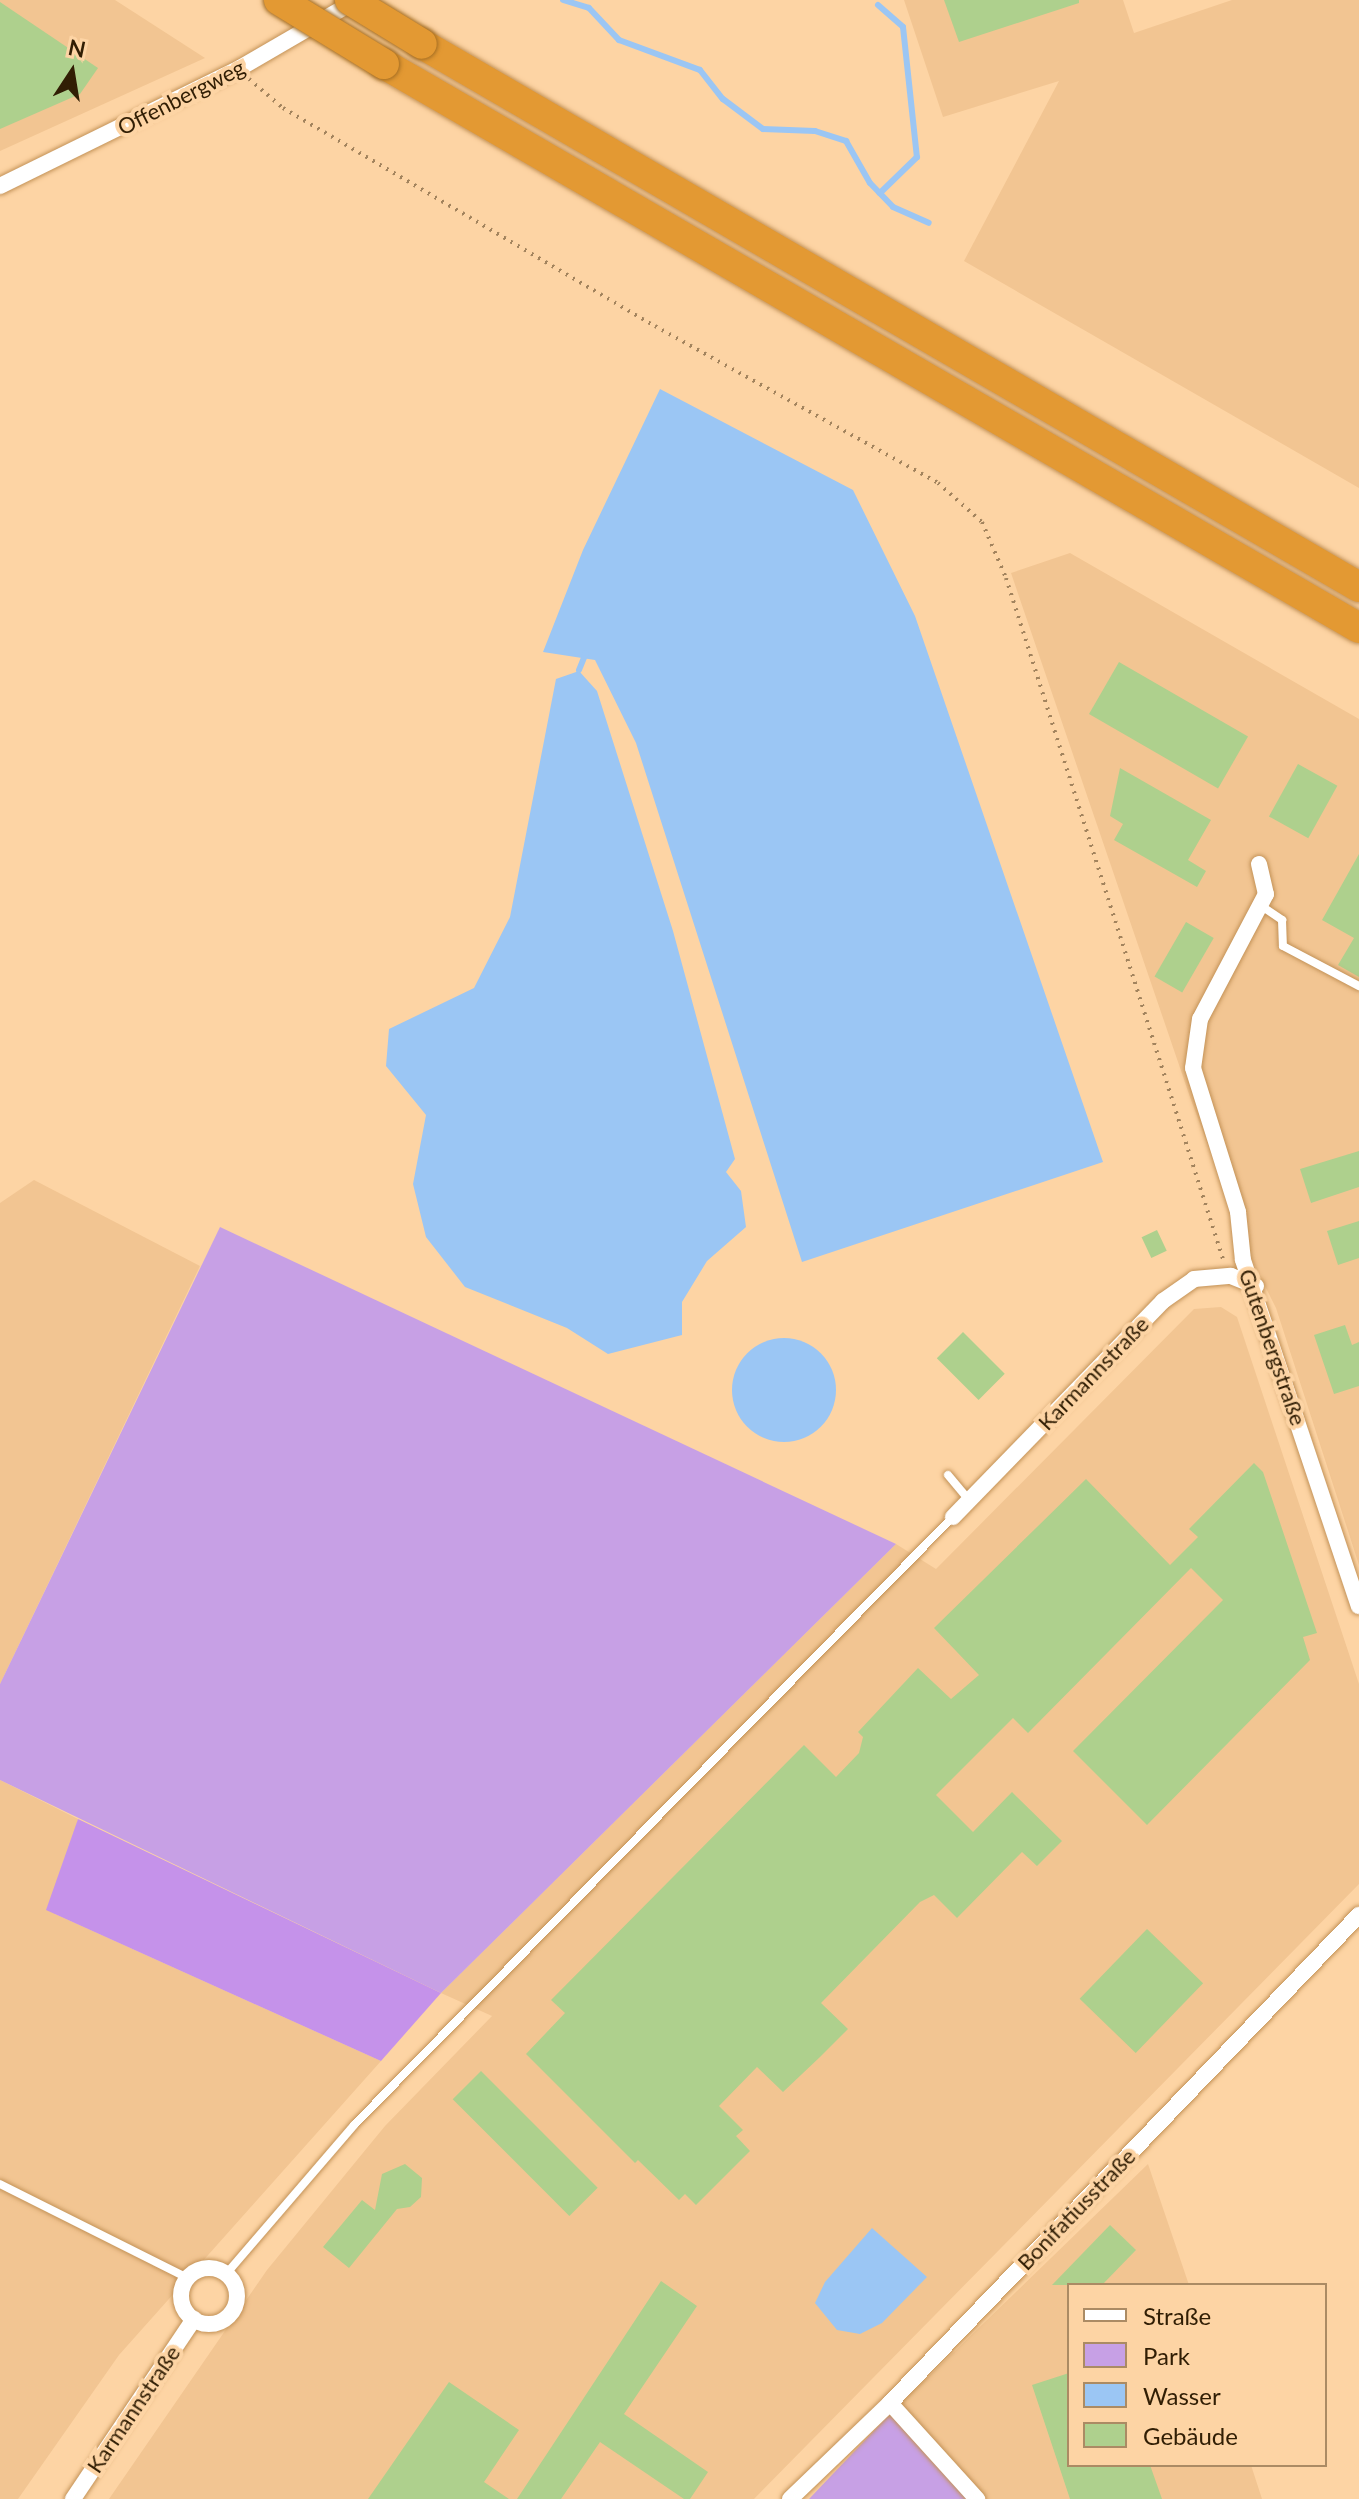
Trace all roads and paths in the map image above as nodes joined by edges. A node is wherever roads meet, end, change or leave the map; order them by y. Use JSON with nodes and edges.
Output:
{"nodes":[{"id":1,"x":279,"y":0,"type":"edge"},
{"id":2,"x":350,"y":0,"type":"edge"},
{"id":3,"x":357,"y":0,"type":"edge"},
{"id":4,"x":240,"y":68,"type":"junction"},
{"id":5,"x":0,"y":186,"type":"edge"},
{"id":6,"x":1359,"y":587,"type":"edge"},
{"id":7,"x":1359,"y":628,"type":"edge"},
{"id":8,"x":1259,"y":864,"type":"dead end"},
{"id":9,"x":1260,"y":905,"type":"junction"},
{"id":10,"x":1359,"y":986,"type":"edge"},
{"id":11,"x":1231,"y":1276,"type":"junction"},
{"id":12,"x":1256,"y":1286,"type":"junction"},
{"id":13,"x":948,"y":1475,"type":"dead end"},
{"id":14,"x":970,"y":1500,"type":"junction"},
{"id":15,"x":953,"y":1517,"type":"joint"},
{"id":16,"x":1359,"y":1606,"type":"edge"},
{"id":17,"x":1359,"y":1915,"type":"edge"},
{"id":18,"x":0,"y":2184,"type":"edge"},
{"id":19,"x":226,"y":2274,"type":"junction"},
{"id":20,"x":188,"y":2278,"type":"junction"},
{"id":21,"x":194,"y":2319,"type":"junction"},
{"id":22,"x":890,"y":2403,"type":"junction"},
{"id":23,"x":73,"y":2499,"type":"edge"},
{"id":24,"x":790,"y":2499,"type":"edge"},
{"id":25,"x":977,"y":2499,"type":"edge"}],
"edges":[{"from":1,"to":7,"type":"highway","bridge":true},
{"from":2,"to":6,"type":"highway","bridge":true},
{"from":3,"to":4,"type":"street","name":"Offenbergweg"},
{"from":4,"to":5,"type":"street","name":"Offenbergweg"},
{"from":4,"to":11,"type":"path"},
{"from":8,"to":9,"type":"street","name":"Gutenbergstraße"},
{"from":9,"to":10,"type":"lane"},
{"from":9,"to":12,"type":"street","name":"Gutenbergstraße"},
{"from":11,"to":12,"type":"street","name":"Karmannstraße"},
{"from":11,"to":14,"type":"street","name":"Karmannstraße"},
{"from":12,"to":16,"type":"street","name":"Gutenbergstraße"},
{"from":13,"to":14,"type":"lane"},
{"from":14,"to":15,"type":"street","name":"Karmannstraße"},
{"from":15,"to":19,"type":"lane"},
{"from":17,"to":22,"type":"street","name":"Bonifatiusstraße"},
{"from":18,"to":20,"type":"lane"},
{"from":19,"to":20,"type":"street"},
{"from":19,"to":21,"type":"street"},
{"from":20,"to":21,"type":"street"},
{"from":21,"to":23,"type":"street","name":"Karmannstraße"},
{"from":22,"to":24,"type":"street","name":"Bonifatiusstraße"},
{"from":22,"to":25,"type":"street"}]}
